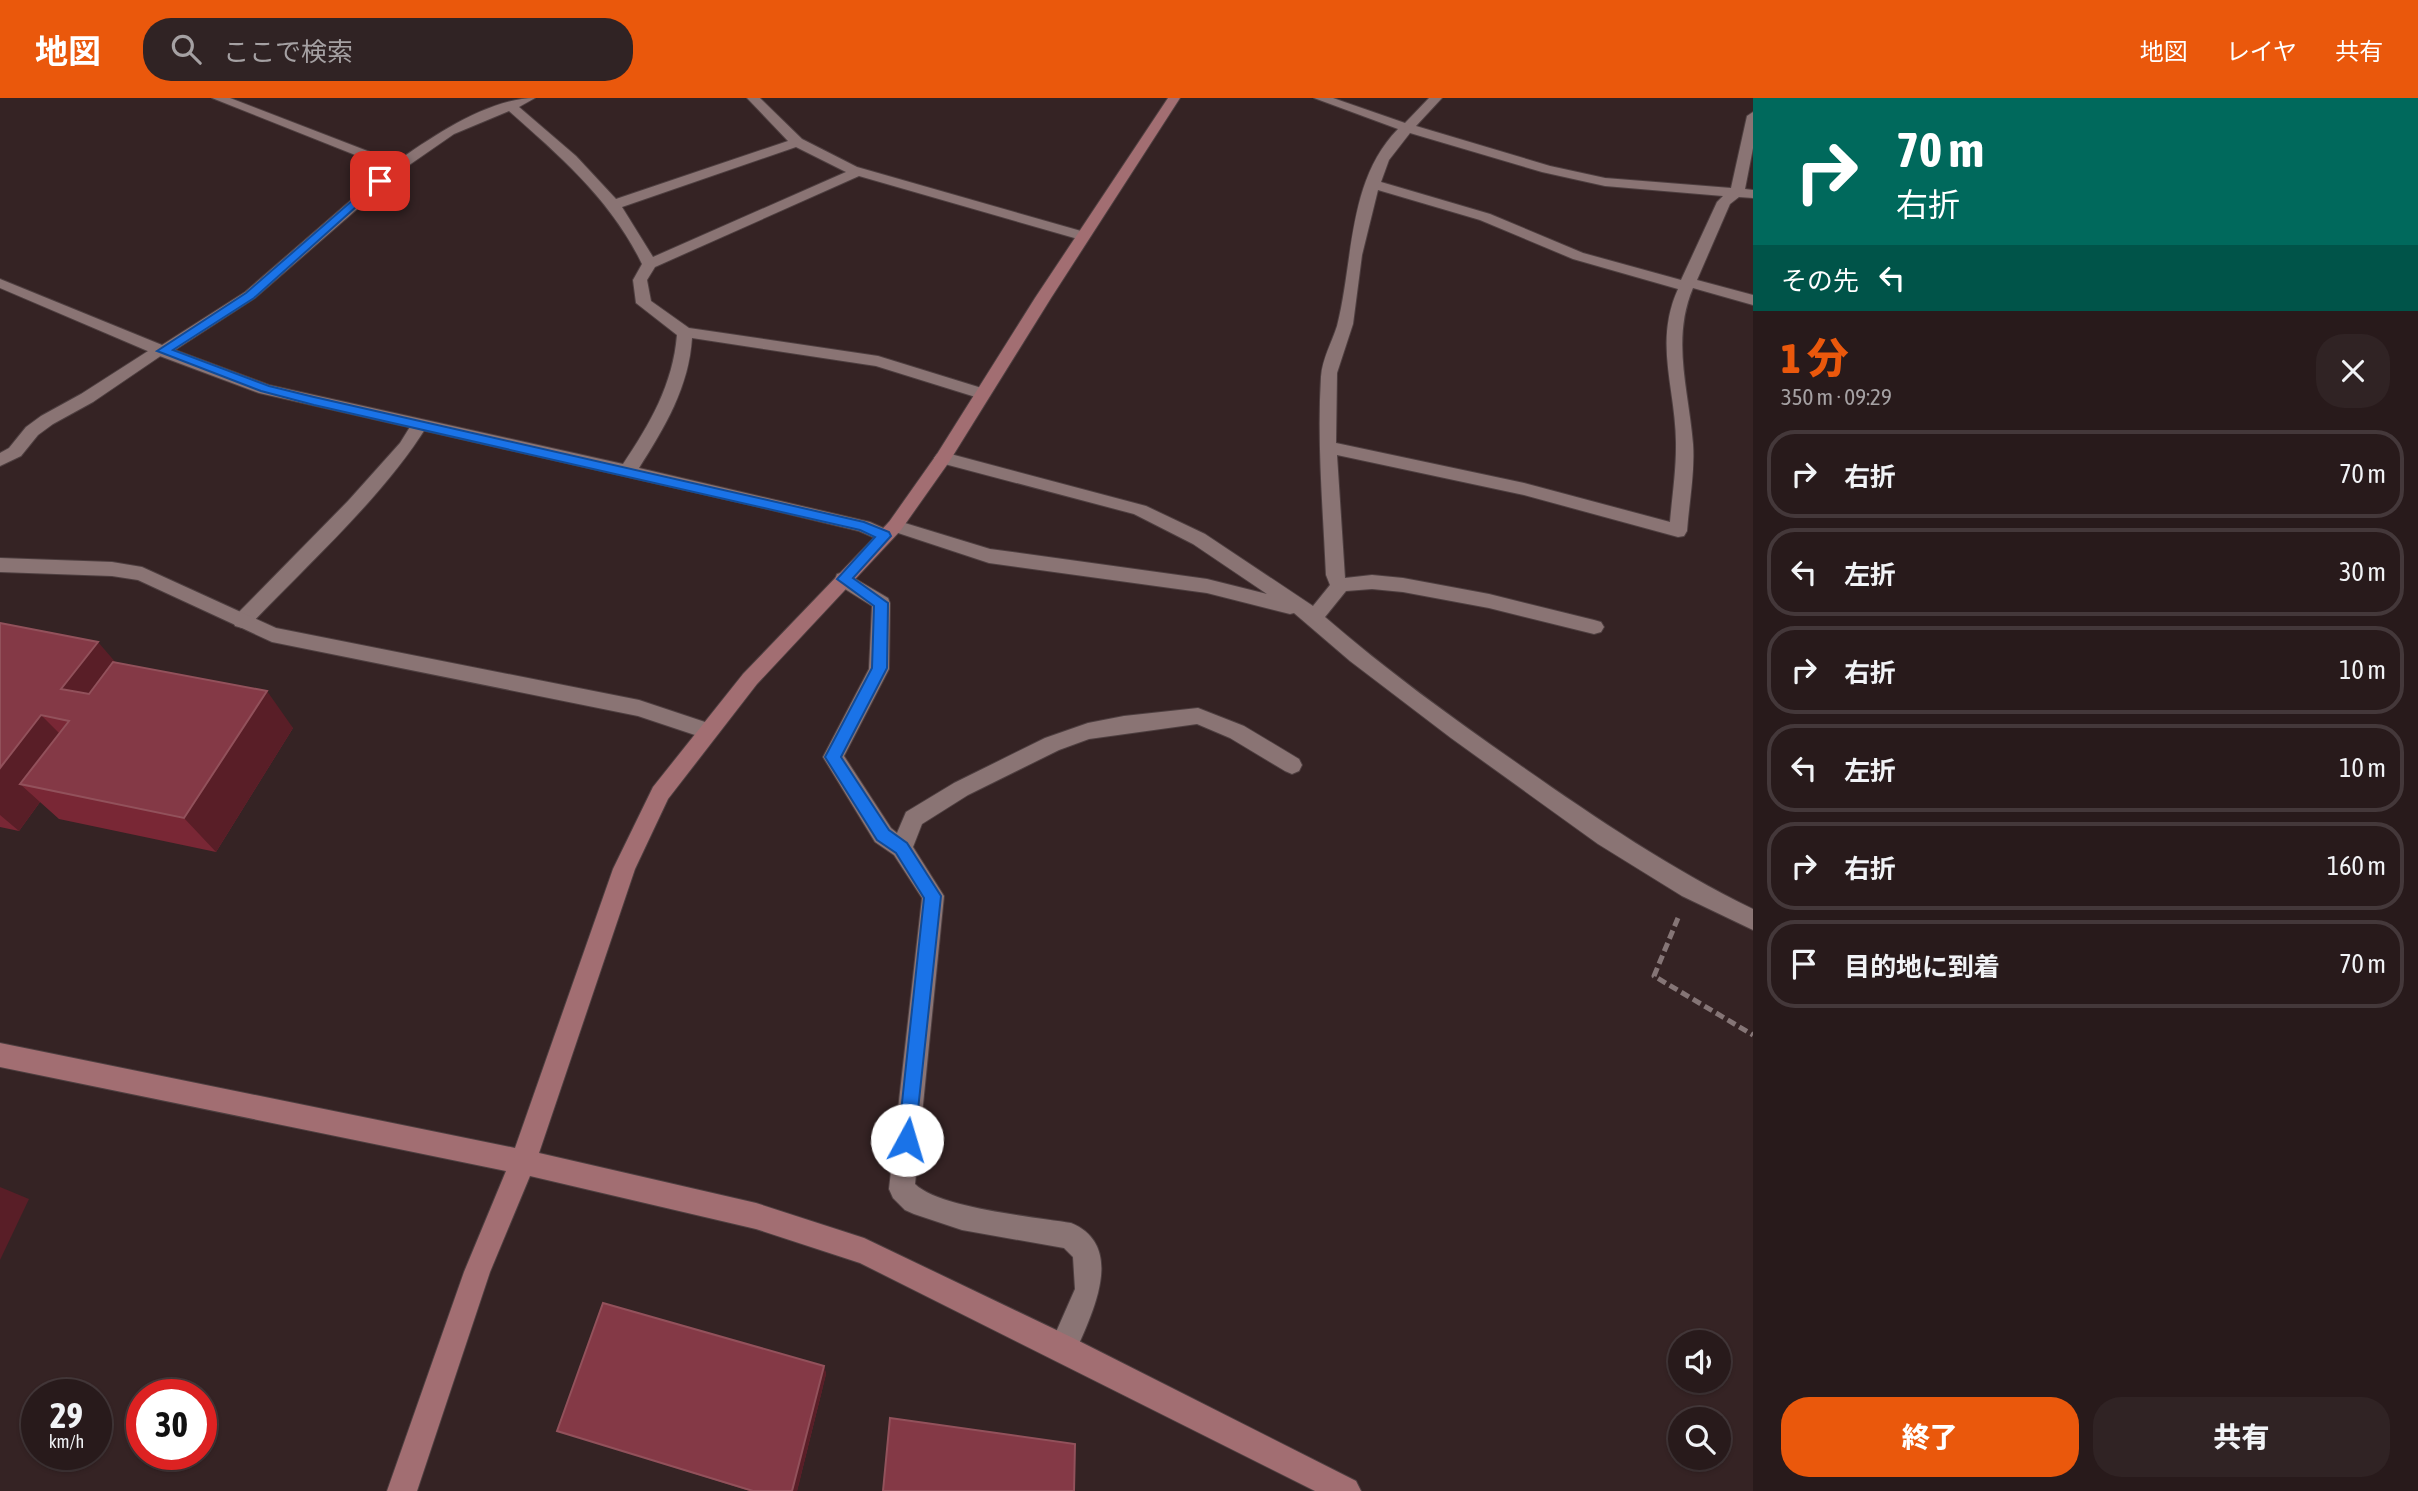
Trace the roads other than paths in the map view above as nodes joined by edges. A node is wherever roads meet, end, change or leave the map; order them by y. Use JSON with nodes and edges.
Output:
{"nodes":[{"id":1,"x":218,"y":98,"type":"edge"},
{"id":2,"x":753,"y":98,"type":"edge"},
{"id":3,"x":1174,"y":98,"type":"edge"},
{"id":4,"x":1320,"y":98,"type":"edge"},
{"id":5,"x":1436,"y":98,"type":"edge"},
{"id":6,"x":517,"y":101,"type":"edge"},
{"id":7,"x":1753,"y":117,"type":"edge"},
{"id":8,"x":1408,"y":128,"type":"junction"},
{"id":9,"x":797,"y":142,"type":"junction"},
{"id":10,"x":397,"y":167,"type":"junction"},
{"id":11,"x":858,"y":172,"type":"junction"},
{"id":12,"x":1373,"y":184,"type":"junction"},
{"id":13,"x":1745,"y":193,"type":"edge"},
{"id":14,"x":614,"y":205,"type":"junction"},
{"id":15,"x":1083,"y":236,"type":"junction"},
{"id":16,"x":649,"y":264,"type":"junction"},
{"id":17,"x":0,"y":283,"type":"edge"},
{"id":18,"x":1686,"y":284,"type":"junction"},
{"id":19,"x":1753,"y":300,"type":"edge"},
{"id":20,"x":685,"y":333,"type":"junction"},
{"id":21,"x":161,"y":350,"type":"junction"},
{"id":22,"x":982,"y":394,"type":"junction"},
{"id":23,"x":419,"y":426,"type":"junction"},
{"id":24,"x":1328,"y":447,"type":"junction"},
{"id":25,"x":943,"y":458,"type":"junction"},
{"id":26,"x":0,"y":460,"type":"edge"},
{"id":27,"x":626,"y":472,"type":"junction"},
{"id":28,"x":890,"y":531,"type":"junction"},
{"id":29,"x":0,"y":565,"type":"edge"},
{"id":30,"x":844,"y":579,"type":"junction"},
{"id":31,"x":1340,"y":586,"type":"junction"},
{"id":32,"x":1310,"y":614,"type":"junction"},
{"id":33,"x":242,"y":621,"type":"junction"},
{"id":34,"x":1594,"y":627,"type":"dead end"},
{"id":35,"x":707,"y":731,"type":"junction"},
{"id":36,"x":1292,"y":765,"type":"dead end"},
{"id":37,"x":902,"y":848,"type":"junction"},
{"id":38,"x":1753,"y":920,"type":"edge"},
{"id":39,"x":0,"y":1055,"type":"edge"},
{"id":40,"x":523,"y":1162,"type":"junction"},
{"id":41,"x":1063,"y":1348,"type":"junction"},
{"id":42,"x":402,"y":1491,"type":"edge"},
{"id":43,"x":1346,"y":1491,"type":"edge"}],
"edges":[{"from":1,"to":10,"type":"street"},
{"from":2,"to":9,"type":"street"},
{"from":3,"to":15,"type":"street"},
{"from":4,"to":8,"type":"street"},
{"from":5,"to":8,"type":"street"},
{"from":6,"to":10,"type":"street"},
{"from":6,"to":14,"type":"street"},
{"from":7,"to":13,"type":"street"},
{"from":8,"to":12,"type":"street"},
{"from":8,"to":13,"type":"street"},
{"from":9,"to":11,"type":"street"},
{"from":9,"to":14,"type":"street"},
{"from":10,"to":21,"type":"street"},
{"from":11,"to":15,"type":"street"},
{"from":11,"to":16,"type":"street"},
{"from":12,"to":18,"type":"street"},
{"from":12,"to":24,"type":"street"},
{"from":13,"to":18,"type":"street"},
{"from":14,"to":16,"type":"street"},
{"from":15,"to":22,"type":"street"},
{"from":16,"to":20,"type":"street"},
{"from":17,"to":21,"type":"street"},
{"from":18,"to":19,"type":"street"},
{"from":18,"to":24,"type":"street"},
{"from":20,"to":22,"type":"street"},
{"from":20,"to":27,"type":"street"},
{"from":21,"to":23,"type":"street"},
{"from":21,"to":26,"type":"street"},
{"from":22,"to":25,"type":"street"},
{"from":23,"to":27,"type":"street"},
{"from":23,"to":33,"type":"street"},
{"from":24,"to":31,"type":"street"},
{"from":25,"to":28,"type":"street"},
{"from":25,"to":32,"type":"street"},
{"from":27,"to":28,"type":"street"},
{"from":28,"to":30,"type":"street"},
{"from":28,"to":32,"type":"street"},
{"from":29,"to":33,"type":"street"},
{"from":30,"to":35,"type":"street"},
{"from":30,"to":37,"type":"street"},
{"from":31,"to":32,"type":"street"},
{"from":31,"to":34,"type":"street"},
{"from":32,"to":38,"type":"street"},
{"from":33,"to":35,"type":"street"},
{"from":35,"to":40,"type":"street"},
{"from":36,"to":37,"type":"street"},
{"from":37,"to":41,"type":"street"},
{"from":39,"to":40,"type":"street"},
{"from":40,"to":41,"type":"street"},
{"from":40,"to":42,"type":"street"},
{"from":41,"to":43,"type":"street"}]}
